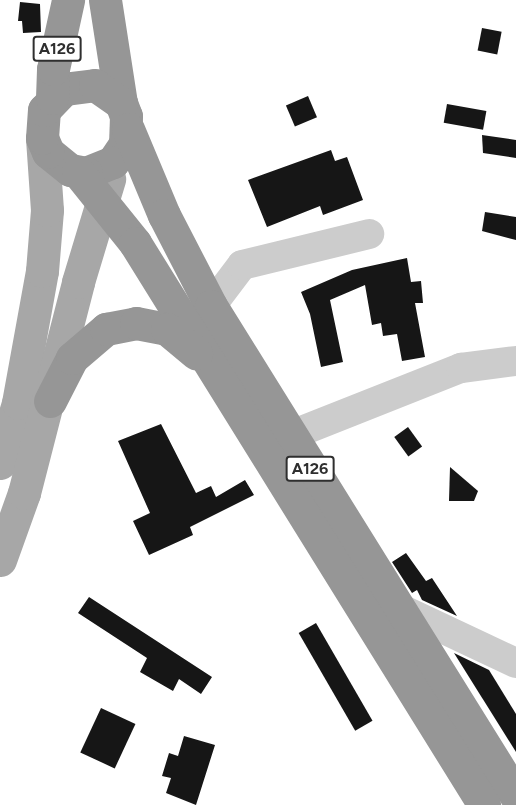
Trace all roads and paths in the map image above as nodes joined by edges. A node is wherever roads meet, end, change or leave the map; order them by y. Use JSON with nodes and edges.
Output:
{"nodes":[{"id":1,"x":68,"y":0,"type":"edge"},
{"id":2,"x":105,"y":0,"type":"edge"},
{"id":3,"x":52,"y":98,"type":"junction"},
{"id":4,"x":124,"y":116,"type":"junction"},
{"id":5,"x":42,"y":138,"type":"junction"},
{"id":6,"x":113,"y":162,"type":"junction"},
{"id":7,"x":78,"y":172,"type":"junction"},
{"id":8,"x":104,"y":200,"type":"junction"},
{"id":9,"x":369,"y":234,"type":"dead end"},
{"id":10,"x":211,"y":306,"type":"junction"},
{"id":11,"x":513,"y":365,"type":"edge"},
{"id":12,"x":223,"y":387,"type":"junction"},
{"id":13,"x":24,"y":390,"type":"edge"},
{"id":14,"x":290,"y":436,"type":"junction"},
{"id":15,"x":0,"y":463,"type":"edge"},
{"id":16,"x":0,"y":560,"type":"edge"},
{"id":17,"x":399,"y":608,"type":"junction"},
{"id":18,"x":516,"y":663,"type":"edge"},
{"id":19,"x":516,"y":796,"type":"edge"},
{"id":20,"x":484,"y":805,"type":"edge"}],
"edges":[{"from":1,"to":3,"type":"highway","number":"A126"},
{"from":2,"to":4,"type":"highway","number":"A126"},
{"from":3,"to":4,"type":"highway","number":"A126"},
{"from":3,"to":5,"type":"highway","number":"A126"},
{"from":4,"to":6,"type":"highway"},
{"from":4,"to":10,"type":"highway","number":"A126"},
{"from":5,"to":7,"type":"highway","number":"A126"},
{"from":5,"to":13,"type":"main road"},
{"from":6,"to":7,"type":"highway"},
{"from":6,"to":8,"type":"main road"},
{"from":7,"to":8,"type":"highway","number":"A126"},
{"from":8,"to":12,"type":"highway","number":"A126"},
{"from":8,"to":13,"type":"main road"},
{"from":9,"to":10,"type":"street"},
{"from":10,"to":14,"type":"highway","number":"A126"},
{"from":11,"to":14,"type":"street"},
{"from":12,"to":13,"type":"highway"},
{"from":12,"to":20,"type":"highway","number":"A126"},
{"from":13,"to":15,"type":"main road"},
{"from":13,"to":16,"type":"main road"},
{"from":14,"to":17,"type":"highway","number":"A126"},
{"from":17,"to":18,"type":"street"},
{"from":17,"to":19,"type":"highway","number":"A126"}]}
